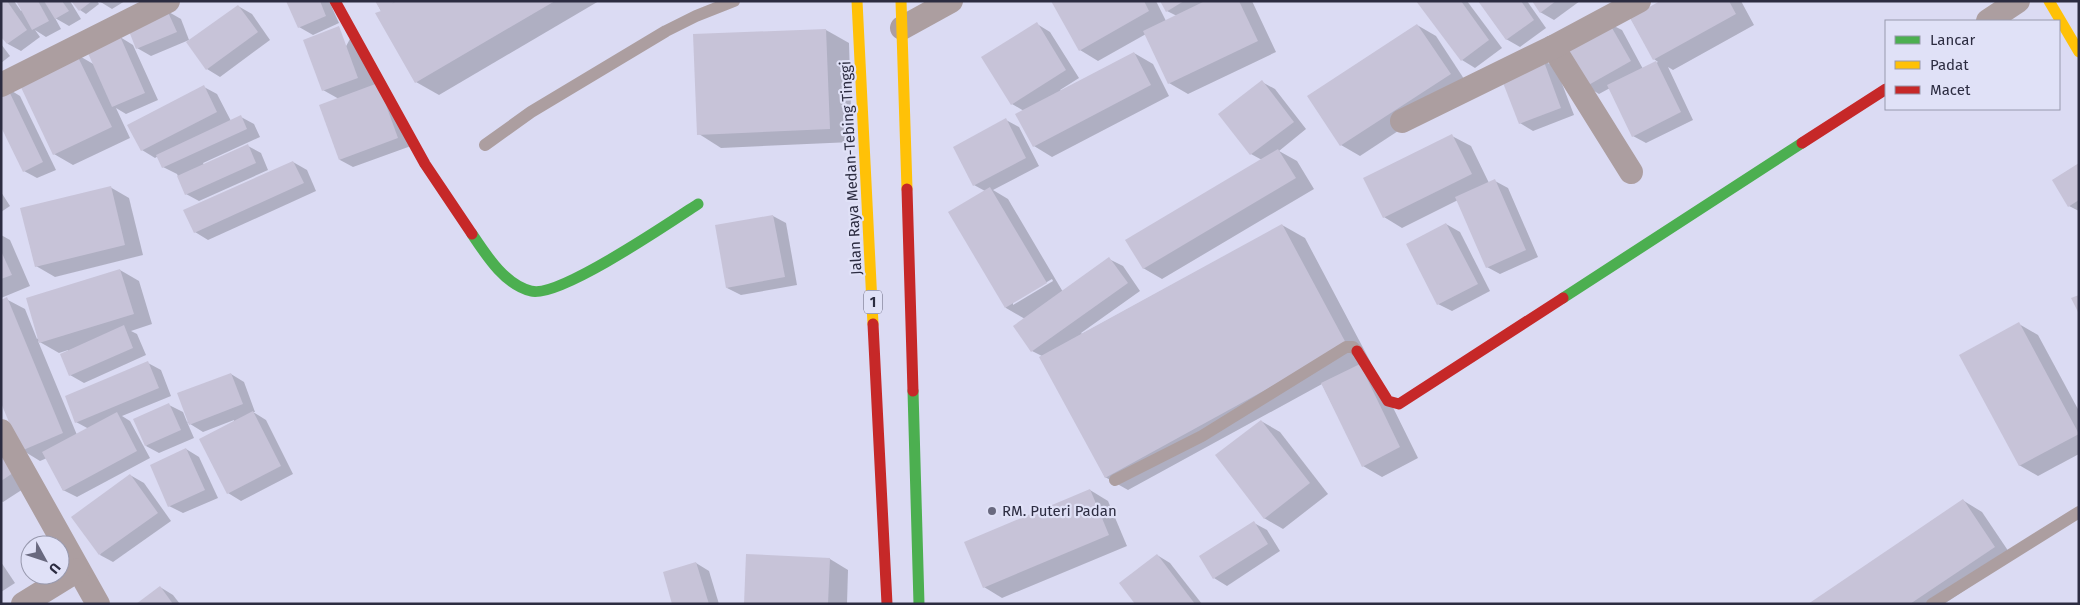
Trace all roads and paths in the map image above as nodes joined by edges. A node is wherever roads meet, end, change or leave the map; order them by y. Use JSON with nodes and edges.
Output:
{"nodes":[{"id":1,"x":168,"y":1,"type":"edge"},
{"id":2,"x":335,"y":1,"type":"edge"},
{"id":3,"x":734,"y":1,"type":"edge"},
{"id":4,"x":857,"y":1,"type":"edge"},
{"id":5,"x":901,"y":1,"type":"edge"},
{"id":6,"x":951,"y":1,"type":"edge"},
{"id":7,"x":1639,"y":1,"type":"edge"},
{"id":8,"x":2018,"y":1,"type":"edge"},
{"id":9,"x":2049,"y":1,"type":"edge"},
{"id":10,"x":1990,"y":20,"type":"edge"},
{"id":11,"x":902,"y":28,"type":"junction"},
{"id":12,"x":1553,"y":47,"type":"junction"},
{"id":13,"x":2079,"y":52,"type":"edge"},
{"id":14,"x":1,"y":85,"type":"edge"},
{"id":15,"x":1885,"y":90,"type":"edge"},
{"id":16,"x":1402,"y":121,"type":"dead end"},
{"id":17,"x":485,"y":145,"type":"dead end"},
{"id":18,"x":1631,"y":172,"type":"dead end"},
{"id":19,"x":698,"y":204,"type":"dead end"},
{"id":20,"x":1357,"y":351,"type":"joint"},
{"id":21,"x":1,"y":431,"type":"edge"},
{"id":22,"x":1115,"y":480,"type":"dead end"},
{"id":23,"x":2079,"y":512,"type":"edge"},
{"id":24,"x":78,"y":570,"type":"junction"},
{"id":25,"x":23,"y":604,"type":"edge"},
{"id":26,"x":98,"y":604,"type":"edge"},
{"id":27,"x":887,"y":604,"type":"edge"},
{"id":28,"x":919,"y":604,"type":"edge"},
{"id":29,"x":1932,"y":604,"type":"edge"}],
"edges":[{"from":1,"to":14,"type":"street"},
{"from":2,"to":19,"type":"main road"},
{"from":3,"to":17,"type":"lane"},
{"from":4,"to":27,"type":"main road","name":"Jalan Raya Medan-Tebing Tinggi","number":"1"},
{"from":5,"to":11,"type":"main road"},
{"from":6,"to":11,"type":"street"},
{"from":7,"to":12,"type":"street"},
{"from":8,"to":10,"type":"street"},
{"from":9,"to":13,"type":"main road"},
{"from":11,"to":28,"type":"main road"},
{"from":12,"to":16,"type":"street"},
{"from":12,"to":18,"type":"street"},
{"from":15,"to":20,"type":"main road"},
{"from":20,"to":22,"type":"lane"},
{"from":21,"to":24,"type":"street"},
{"from":23,"to":29,"type":"lane"},
{"from":24,"to":25,"type":"street"},
{"from":24,"to":26,"type":"street"}]}
